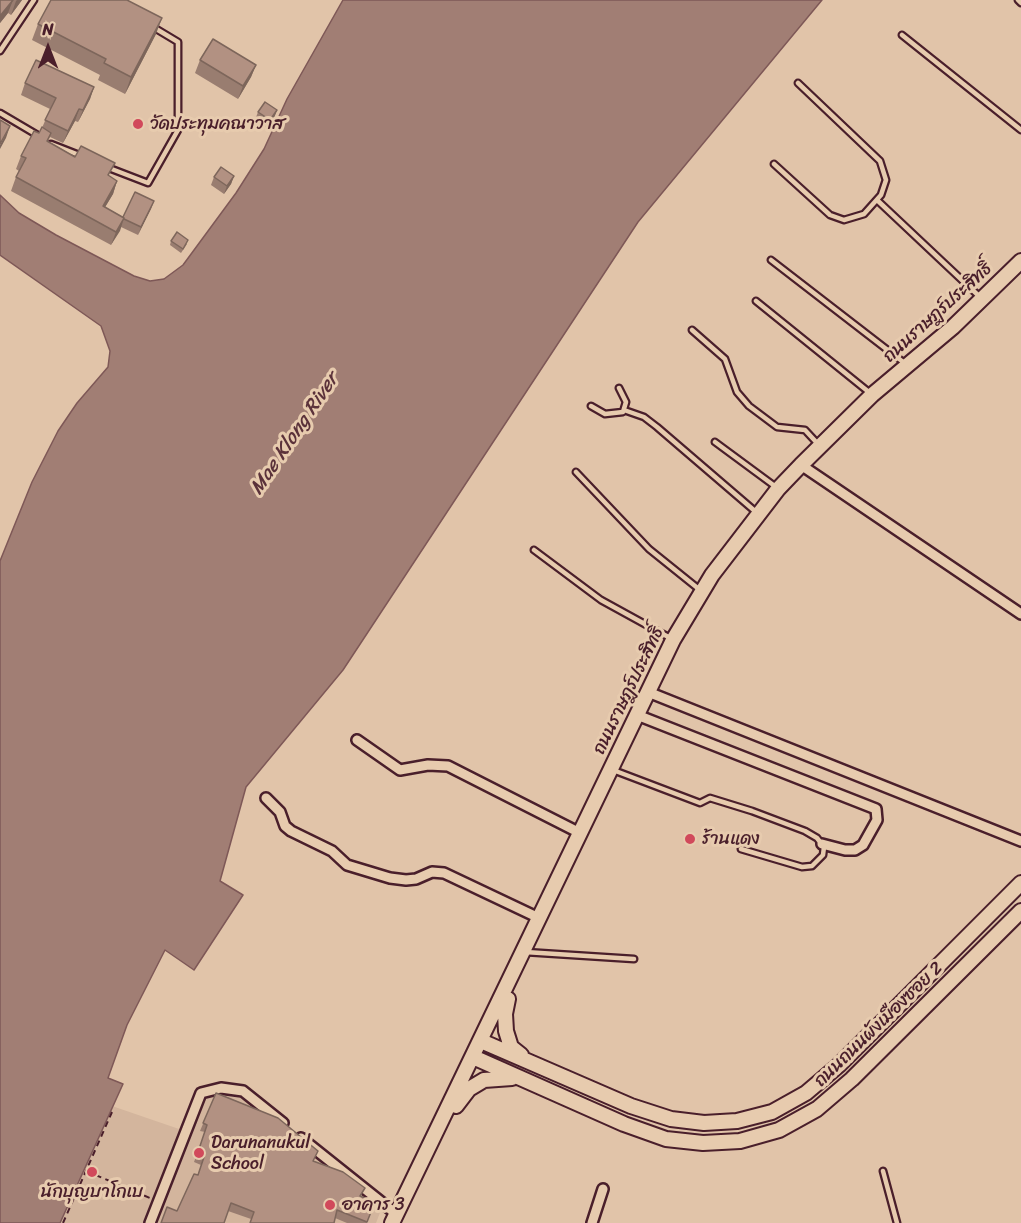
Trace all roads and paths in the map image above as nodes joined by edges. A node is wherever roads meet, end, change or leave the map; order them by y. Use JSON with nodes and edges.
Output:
{"nodes":[{"id":1,"x":34,"y":0,"type":"edge"},
{"id":2,"x":147,"y":24,"type":"edge"},
{"id":3,"x":902,"y":35,"type":"dead end"},
{"id":4,"x":0,"y":51,"type":"edge"},
{"id":5,"x":798,"y":83,"type":"dead end"},
{"id":6,"x":0,"y":113,"type":"edge"},
{"id":7,"x":1021,"y":130,"type":"edge"},
{"id":8,"x":85,"y":158,"type":"edge"},
{"id":9,"x":774,"y":164,"type":"dead end"},
{"id":10,"x":106,"y":166,"type":"edge"},
{"id":11,"x":877,"y":200,"type":"junction"},
{"id":12,"x":771,"y":260,"type":"dead end"},
{"id":13,"x":1021,"y":261,"type":"edge"},
{"id":14,"x":982,"y":298,"type":"junction"},
{"id":15,"x":756,"y":301,"type":"dead end"},
{"id":16,"x":693,"y":330,"type":"dead end"},
{"id":17,"x":908,"y":366,"type":"junction"},
{"id":18,"x":619,"y":388,"type":"dead end"},
{"id":19,"x":872,"y":395,"type":"junction"},
{"id":20,"x":591,"y":406,"type":"dead end"},
{"id":21,"x":624,"y":410,"type":"junction"},
{"id":22,"x":715,"y":442,"type":"dead end"},
{"id":23,"x":820,"y":445,"type":"junction"},
{"id":24,"x":801,"y":465,"type":"junction"},
{"id":25,"x":576,"y":472,"type":"dead end"},
{"id":26,"x":778,"y":489,"type":"junction"},
{"id":27,"x":758,"y":514,"type":"junction"},
{"id":28,"x":534,"y":550,"type":"dead end"},
{"id":29,"x":702,"y":591,"type":"junction"},
{"id":30,"x":1021,"y":614,"type":"edge"},
{"id":31,"x":673,"y":640,"type":"junction"},
{"id":32,"x":648,"y":692,"type":"junction"},
{"id":33,"x":637,"y":715,"type":"junction"},
{"id":34,"x":357,"y":740,"type":"dead end"},
{"id":35,"x":611,"y":769,"type":"junction"},
{"id":36,"x":266,"y":798,"type":"dead end"},
{"id":37,"x":580,"y":833,"type":"junction"},
{"id":38,"x":1021,"y":841,"type":"edge"},
{"id":39,"x":822,"y":844,"type":"junction"},
{"id":40,"x":741,"y":849,"type":"dead end"},
{"id":41,"x":1021,"y":883,"type":"edge"},
{"id":42,"x":1021,"y":911,"type":"edge"},
{"id":43,"x":539,"y":918,"type":"junction"},
{"id":44,"x":525,"y":952,"type":"junction"},
{"id":45,"x":634,"y":959,"type":"dead end"},
{"id":46,"x":482,"y":1041,"type":"junction"},
{"id":47,"x":473,"y":1057,"type":"junction"},
{"id":48,"x":540,"y":1066,"type":"junction"},
{"id":49,"x":532,"y":1083,"type":"junction"},
{"id":50,"x":112,"y":1112,"type":"dead end"},
{"id":51,"x":288,"y":1127,"type":"edge"},
{"id":52,"x":297,"y":1134,"type":"edge"},
{"id":53,"x":432,"y":1143,"type":"junction"},
{"id":54,"x":86,"y":1170,"type":"junction"},
{"id":55,"x":883,"y":1171,"type":"dead end"},
{"id":56,"x":603,"y":1189,"type":"dead end"},
{"id":57,"x":159,"y":1202,"type":"junction"},
{"id":58,"x":394,"y":1218,"type":"edge"},
{"id":59,"x":63,"y":1223,"type":"edge"},
{"id":60,"x":150,"y":1223,"type":"edge"},
{"id":61,"x":592,"y":1223,"type":"edge"},
{"id":62,"x":897,"y":1223,"type":"edge"}],
"edges":[{"from":1,"to":4,"type":"lane"},
{"from":2,"to":10,"type":"lane"},
{"from":3,"to":7,"type":"lane"},
{"from":5,"to":11,"type":"lane"},
{"from":6,"to":8,"type":"lane"},
{"from":9,"to":11,"type":"lane"},
{"from":11,"to":14,"type":"lane"},
{"from":12,"to":17,"type":"lane"},
{"from":13,"to":14,"type":"street","name":"ถนนราษฎร์ประสิทธิ์"},
{"from":14,"to":17,"type":"street","name":"ถนนราษฎร์ประสิทธิ์"},
{"from":15,"to":19,"type":"lane"},
{"from":16,"to":23,"type":"lane"},
{"from":17,"to":19,"type":"street","name":"ถนนราษฎร์ประสิทธิ์"},
{"from":18,"to":21,"type":"lane"},
{"from":19,"to":23,"type":"street","name":"ถนนราษฎร์ประสิทธิ์"},
{"from":20,"to":21,"type":"lane"},
{"from":21,"to":27,"type":"lane"},
{"from":22,"to":26,"type":"lane"},
{"from":23,"to":24,"type":"street","name":"ถนนราษฎร์ประสิทธิ์"},
{"from":24,"to":26,"type":"street","name":"ถนนราษฎร์ประสิทธิ์"},
{"from":24,"to":30,"type":"street"},
{"from":25,"to":29,"type":"lane"},
{"from":26,"to":27,"type":"street","name":"ถนนราษฎร์ประสิทธิ์"},
{"from":27,"to":29,"type":"street","name":"ถนนราษฎร์ประสิทธิ์"},
{"from":28,"to":31,"type":"lane"},
{"from":29,"to":31,"type":"street","name":"ถนนราษฎร์ประสิทธิ์"},
{"from":31,"to":32,"type":"street","name":"ถนนราษฎร์ประสิทธิ์"},
{"from":32,"to":33,"type":"street","name":"ถนนราษฎร์ประสิทธิ์"},
{"from":32,"to":38,"type":"street"},
{"from":33,"to":35,"type":"street","name":"ถนนราษฎร์ประสิทธิ์"},
{"from":33,"to":39,"type":"street"},
{"from":34,"to":37,"type":"street"},
{"from":35,"to":37,"type":"street","name":"ถนนราษฎร์ประสิทธิ์"},
{"from":35,"to":39,"type":"lane"},
{"from":36,"to":43,"type":"street"},
{"from":37,"to":43,"type":"street","name":"ถนนราษฎร์ประสิทธิ์"},
{"from":39,"to":40,"type":"lane"},
{"from":41,"to":48,"type":"street","name":"ถนนถนนผังเมืองซอย 2"},
{"from":42,"to":49,"type":"street","name":"ถนนถนนผังเมืองซอย 2"},
{"from":43,"to":44,"type":"street","name":"ถนนราษฎร์ประสิทธิ์"},
{"from":44,"to":45,"type":"lane"},
{"from":44,"to":46,"type":"street","name":"ถนนราษฎร์ประสิทธิ์"},
{"from":44,"to":48,"type":"street"},
{"from":46,"to":47,"type":"street","name":"ถนนราษฎร์ประสิทธิ์"},
{"from":46,"to":48,"type":"street","name":"ถนนถนนผังเมืองซอย 2"},
{"from":47,"to":49,"type":"street","name":"ถนนถนนผังเมืองซอย 2"},
{"from":47,"to":53,"type":"street","name":"ถนนราษฎร์ประสิทธิ์"},
{"from":49,"to":53,"type":"street"},
{"from":50,"to":54,"type":"path"},
{"from":51,"to":57,"type":"street"},
{"from":52,"to":58,"type":"street"},
{"from":53,"to":58,"type":"street","name":"ถนนราษฎร์ประสิทธิ์"},
{"from":54,"to":57,"type":"path"},
{"from":54,"to":59,"type":"path"},
{"from":55,"to":62,"type":"lane"},
{"from":56,"to":61,"type":"street"},
{"from":57,"to":60,"type":"street"}]}
